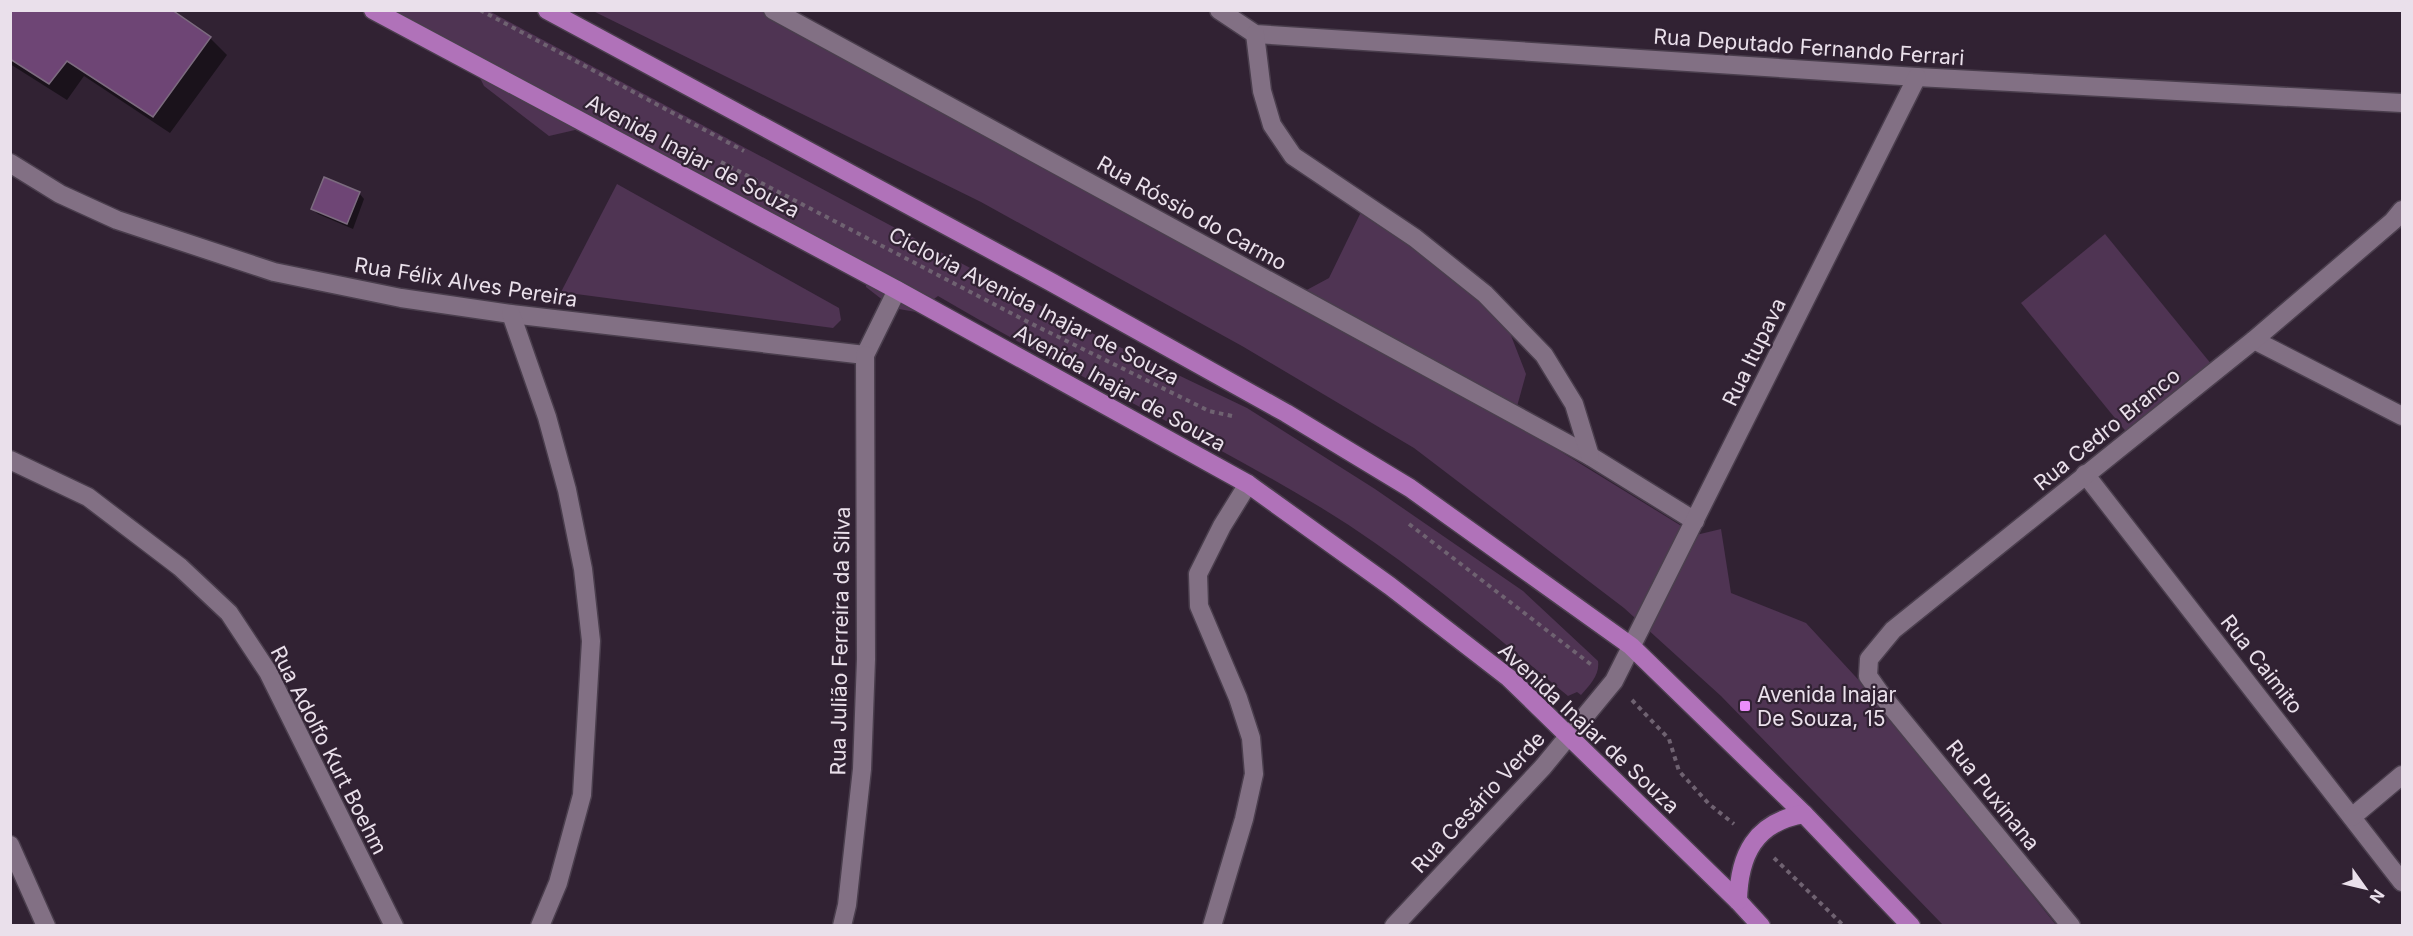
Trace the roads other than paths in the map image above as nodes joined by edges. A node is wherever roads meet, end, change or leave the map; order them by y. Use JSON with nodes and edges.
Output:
{"nodes":[{"id":1,"x":373,"y":10,"type":"edge"},
{"id":2,"x":547,"y":10,"type":"edge"},
{"id":3,"x":773,"y":10,"type":"edge"},
{"id":4,"x":1219,"y":10,"type":"edge"},
{"id":5,"x":1255,"y":34,"type":"junction"},
{"id":6,"x":1917,"y":77,"type":"junction"},
{"id":7,"x":2403,"y":103,"type":"edge"},
{"id":8,"x":10,"y":163,"type":"edge"},
{"id":9,"x":2399,"y":221,"type":"edge"},
{"id":10,"x":897,"y":290,"type":"junction"},
{"id":11,"x":511,"y":314,"type":"junction"},
{"id":12,"x":2254,"y":340,"type":"junction"},
{"id":13,"x":865,"y":355,"type":"junction"},
{"id":14,"x":2403,"y":416,"type":"edge"},
{"id":15,"x":1590,"y":456,"type":"junction"},
{"id":16,"x":10,"y":460,"type":"edge"},
{"id":17,"x":2085,"y":474,"type":"junction"},
{"id":18,"x":1248,"y":484,"type":"junction"},
{"id":19,"x":1695,"y":521,"type":"junction"},
{"id":20,"x":1631,"y":646,"type":"junction"},
{"id":21,"x":1880,"y":693,"type":"joint"},
{"id":22,"x":1568,"y":736,"type":"junction"},
{"id":23,"x":2403,"y":775,"type":"edge"},
{"id":24,"x":1804,"y":814,"type":"junction"},
{"id":25,"x":2352,"y":817,"type":"junction"},
{"id":26,"x":10,"y":845,"type":"edge"},
{"id":27,"x":2403,"y":882,"type":"edge"},
{"id":28,"x":1738,"y":901,"type":"junction"},
{"id":29,"x":46,"y":926,"type":"edge"},
{"id":30,"x":393,"y":926,"type":"edge"},
{"id":31,"x":540,"y":926,"type":"edge"},
{"id":32,"x":842,"y":926,"type":"edge"},
{"id":33,"x":1212,"y":926,"type":"edge"},
{"id":34,"x":1394,"y":926,"type":"edge"},
{"id":35,"x":1761,"y":926,"type":"edge"},
{"id":36,"x":1911,"y":926,"type":"edge"},
{"id":37,"x":2071,"y":926,"type":"edge"}],
"edges":[{"from":1,"to":10,"type":"main road","name":"Avenida Inajar de Souza"},
{"from":2,"to":20,"type":"main road"},
{"from":3,"to":15,"type":"street","name":"Rua Róssio do Carmo"},
{"from":4,"to":5,"type":"street","name":"Rua Deputado Fernando Ferrari"},
{"from":5,"to":6,"type":"street","name":"Rua Deputado Fernando Ferrari"},
{"from":5,"to":15,"type":"street"},
{"from":6,"to":7,"type":"street","name":"Rua Deputado Fernando Ferrari"},
{"from":6,"to":19,"type":"street","name":"Rua Itupava"},
{"from":8,"to":11,"type":"street","name":"Rua Félix Alves Pereira"},
{"from":9,"to":12,"type":"street","name":"Rua Cedro Branco"},
{"from":10,"to":13,"type":"street"},
{"from":10,"to":18,"type":"main road","name":"Avenida Inajar de Souza"},
{"from":11,"to":13,"type":"street","name":"Rua Félix Alves Pereira"},
{"from":11,"to":31,"type":"street"},
{"from":12,"to":14,"type":"street"},
{"from":12,"to":17,"type":"street","name":"Rua Cedro Branco"},
{"from":13,"to":32,"type":"street","name":"Rua Julião Ferreira da Silva"},
{"from":15,"to":19,"type":"street","name":"Rua Róssio do Carmo"},
{"from":16,"to":30,"type":"street","name":"Rua Adolfo Kurt Boehm"},
{"from":17,"to":21,"type":"street","name":"Rua Cedro Branco"},
{"from":17,"to":25,"type":"street","name":"Rua Caimito"},
{"from":18,"to":22,"type":"main road","name":"Avenida Inajar de Souza"},
{"from":18,"to":33,"type":"street"},
{"from":19,"to":20,"type":"street","name":"Rua Itupava"},
{"from":20,"to":22,"type":"street","name":"Rua Cesário Verde"},
{"from":20,"to":24,"type":"main road"},
{"from":21,"to":37,"type":"street","name":"Rua Puxinana"},
{"from":22,"to":28,"type":"main road","name":"Avenida Inajar de Souza"},
{"from":22,"to":34,"type":"street","name":"Rua Cesário Verde"},
{"from":23,"to":25,"type":"street"},
{"from":24,"to":28,"type":"main road"},
{"from":24,"to":36,"type":"main road"},
{"from":25,"to":27,"type":"street","name":"Rua Caimito"},
{"from":26,"to":29,"type":"street"},
{"from":28,"to":35,"type":"main road","name":"Avenida Inajar de Souza"}]}
